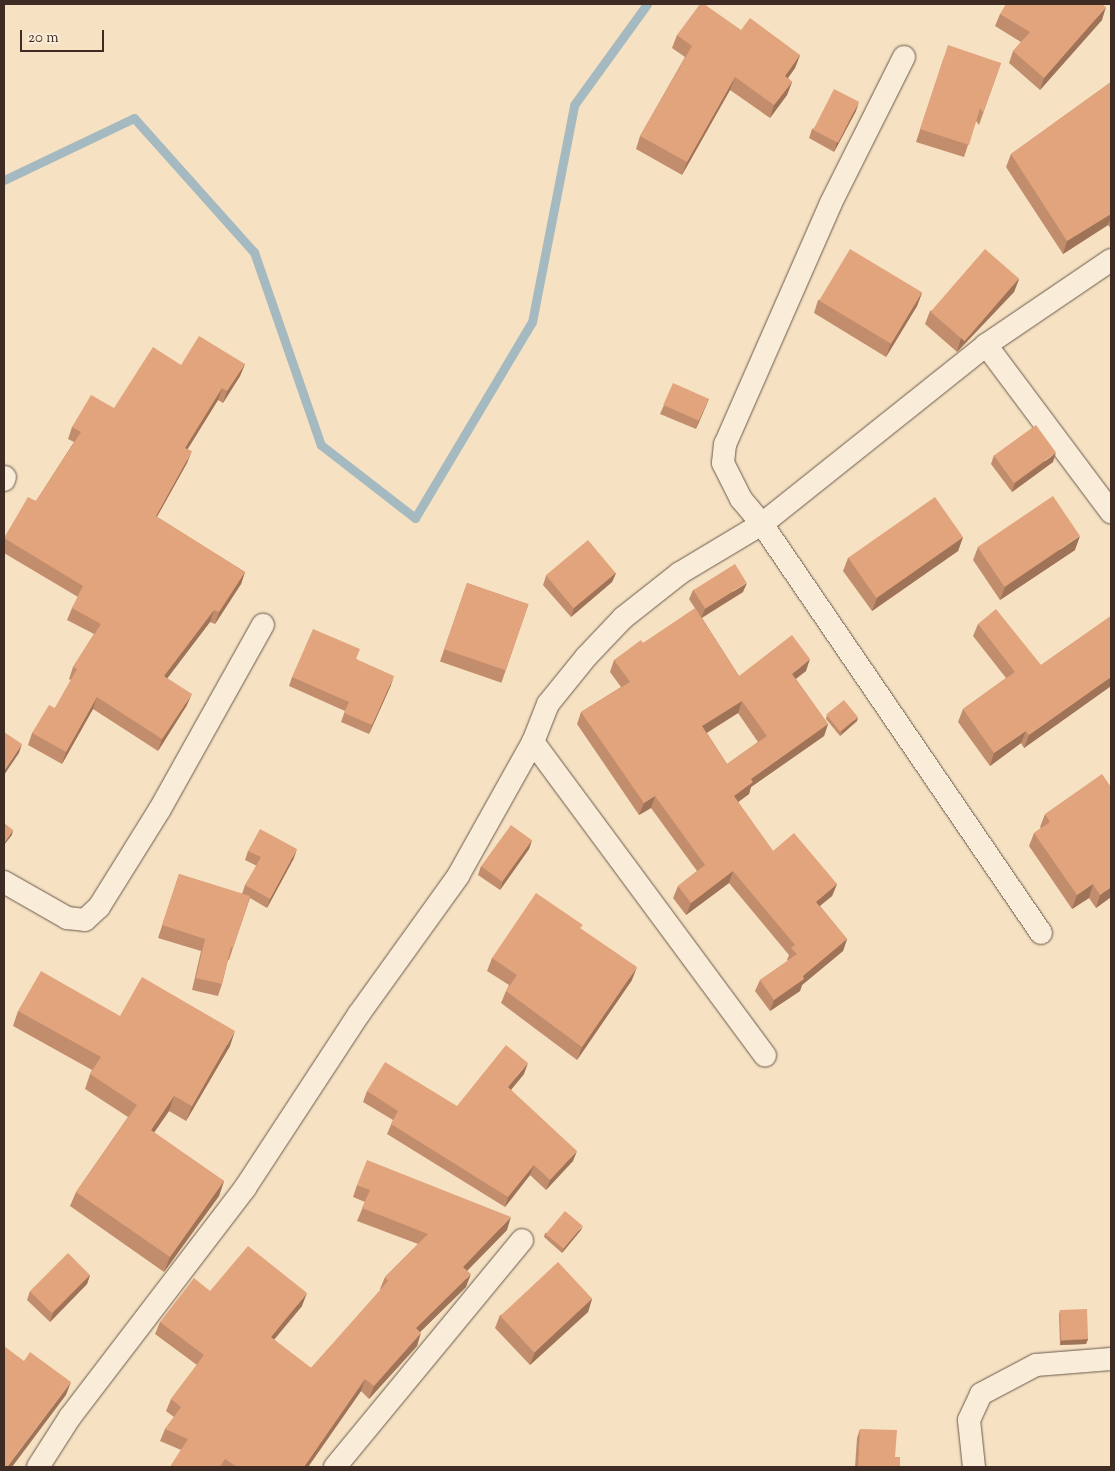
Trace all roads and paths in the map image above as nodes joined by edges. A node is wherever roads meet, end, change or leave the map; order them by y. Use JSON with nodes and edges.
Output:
{"nodes":[{"id":1,"x":904,"y":57,"type":"dead end"},
{"id":2,"x":1111,"y":260,"type":"edge"},
{"id":3,"x":986,"y":345,"type":"junction"},
{"id":4,"x":1111,"y":512,"type":"edge"},
{"id":5,"x":762,"y":524,"type":"junction"},
{"id":6,"x":263,"y":625,"type":"dead end"},
{"id":7,"x":533,"y":742,"type":"junction"},
{"id":8,"x":4,"y":882,"type":"edge"},
{"id":9,"x":1041,"y":933,"type":"dead end"},
{"id":10,"x":765,"y":1056,"type":"dead end"},
{"id":11,"x":522,"y":1240,"type":"dead end"},
{"id":12,"x":1111,"y":1359,"type":"edge"},
{"id":13,"x":38,"y":1467,"type":"edge"},
{"id":14,"x":335,"y":1467,"type":"edge"},
{"id":15,"x":974,"y":1467,"type":"edge"}],
"edges":[{"from":1,"to":5,"type":"street"},
{"from":2,"to":3,"type":"street"},
{"from":3,"to":4,"type":"street"},
{"from":3,"to":5,"type":"street"},
{"from":5,"to":7,"type":"street"},
{"from":5,"to":9,"type":"street"},
{"from":6,"to":8,"type":"street"},
{"from":7,"to":10,"type":"street"},
{"from":7,"to":13,"type":"street"},
{"from":11,"to":14,"type":"street"},
{"from":12,"to":15,"type":"street"}]}
